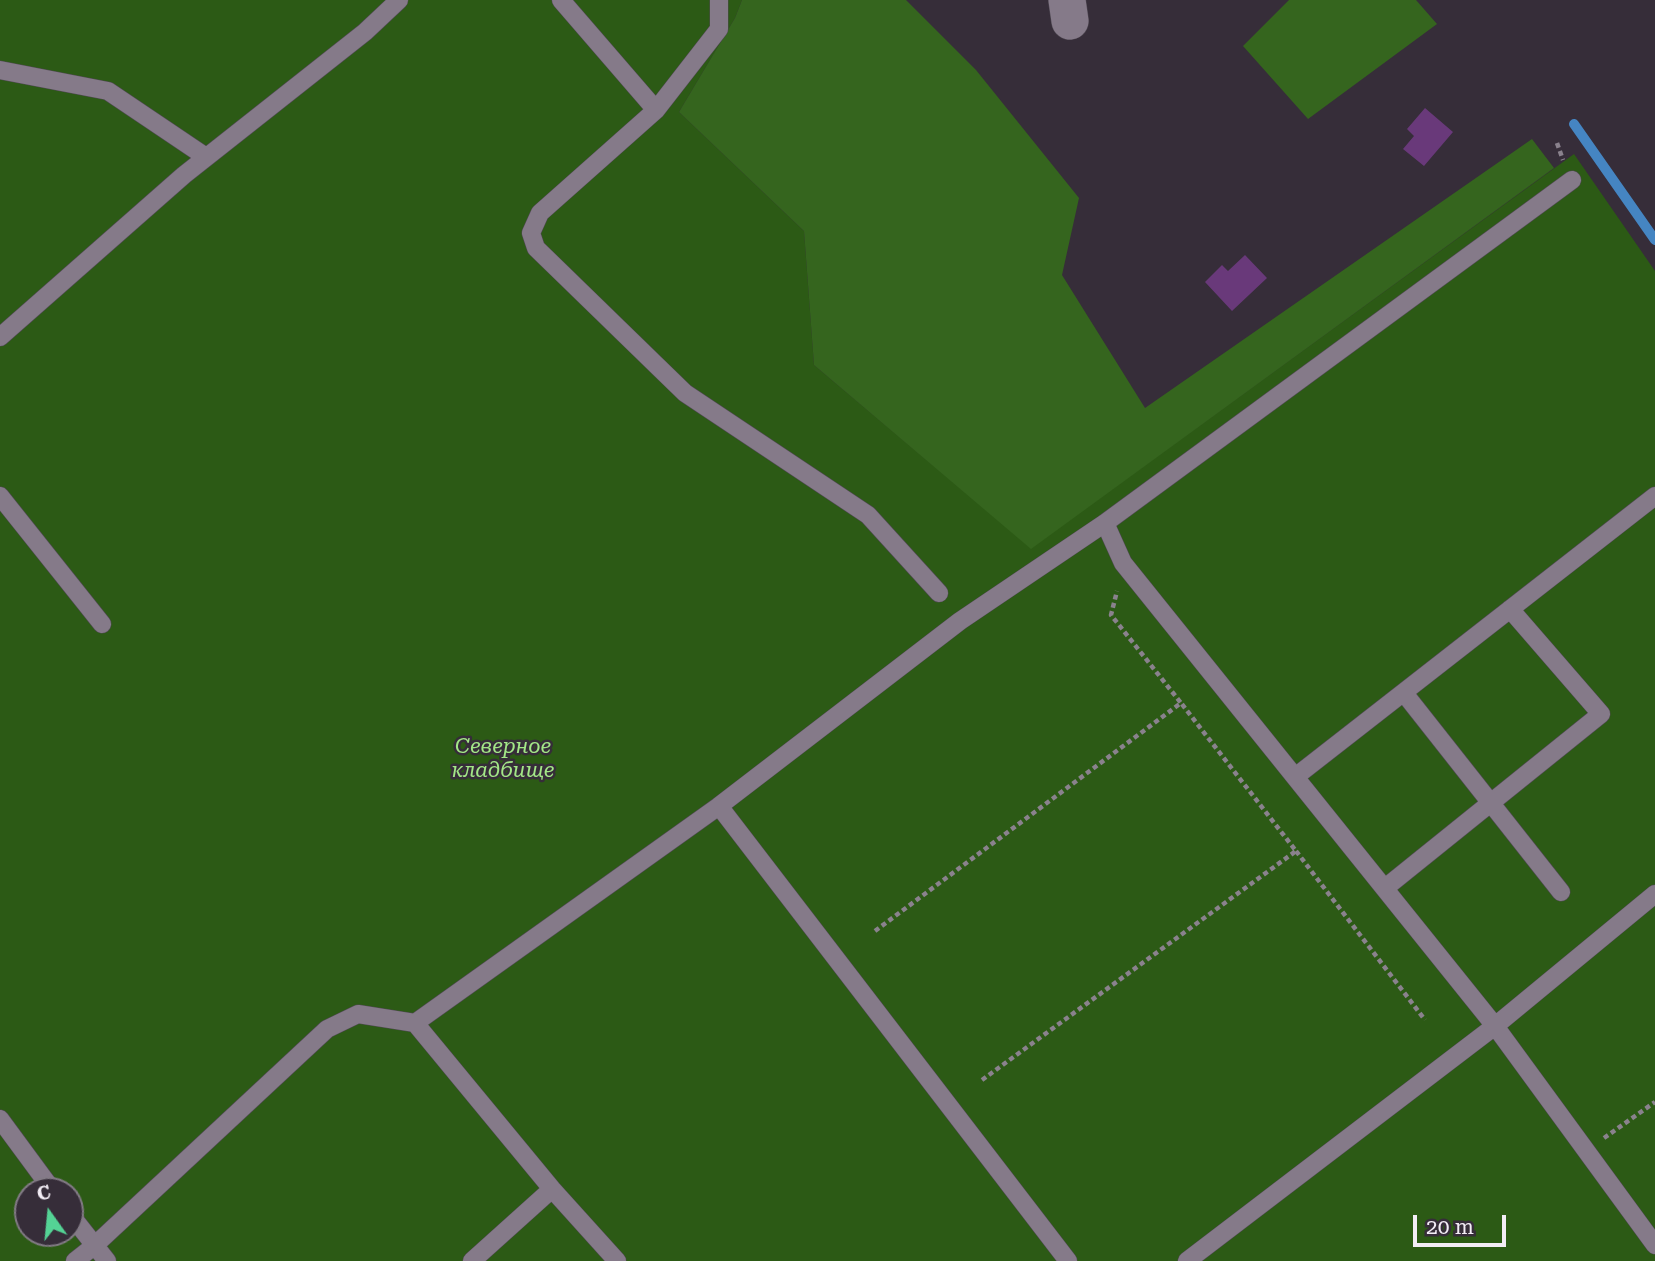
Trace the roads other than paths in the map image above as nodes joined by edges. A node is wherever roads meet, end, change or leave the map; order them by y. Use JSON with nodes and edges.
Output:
{"nodes":[{"id":1,"x":399,"y":0,"type":"edge"},
{"id":2,"x":561,"y":0,"type":"edge"},
{"id":3,"x":719,"y":0,"type":"edge"},
{"id":4,"x":0,"y":70,"type":"edge"},
{"id":5,"x":656,"y":110,"type":"junction"},
{"id":6,"x":206,"y":157,"type":"junction"},
{"id":7,"x":1572,"y":180,"type":"dead end"},
{"id":8,"x":0,"y":337,"type":"edge"},
{"id":9,"x":0,"y":496,"type":"edge"},
{"id":10,"x":1655,"y":496,"type":"edge"},
{"id":11,"x":1105,"y":523,"type":"junction"},
{"id":12,"x":939,"y":593,"type":"dead end"},
{"id":13,"x":1510,"y":609,"type":"junction"},
{"id":14,"x":102,"y":624,"type":"dead end"},
{"id":15,"x":1404,"y":692,"type":"junction"},
{"id":16,"x":1295,"y":777,"type":"junction"},
{"id":17,"x":1491,"y":803,"type":"junction"},
{"id":18,"x":719,"y":806,"type":"junction"},
{"id":19,"x":1385,"y":888,"type":"junction"},
{"id":20,"x":1562,"y":892,"type":"dead end"},
{"id":21,"x":1655,"y":894,"type":"edge"},
{"id":22,"x":415,"y":1023,"type":"junction"},
{"id":23,"x":1495,"y":1026,"type":"junction"},
{"id":24,"x":0,"y":1119,"type":"edge"},
{"id":25,"x":43,"y":1177,"type":"edge"},
{"id":26,"x":552,"y":1189,"type":"junction"},
{"id":27,"x":84,"y":1232,"type":"edge"},
{"id":28,"x":94,"y":1245,"type":"junction"},
{"id":29,"x":1655,"y":1245,"type":"edge"},
{"id":30,"x":75,"y":1261,"type":"edge"},
{"id":31,"x":107,"y":1261,"type":"edge"},
{"id":32,"x":472,"y":1261,"type":"edge"},
{"id":33,"x":617,"y":1261,"type":"edge"},
{"id":34,"x":1068,"y":1261,"type":"edge"},
{"id":35,"x":1187,"y":1261,"type":"edge"}],
"edges":[{"from":1,"to":6,"type":"lane"},
{"from":2,"to":5,"type":"lane"},
{"from":3,"to":5,"type":"lane"},
{"from":4,"to":6,"type":"lane"},
{"from":5,"to":12,"type":"lane"},
{"from":6,"to":8,"type":"lane"},
{"from":7,"to":11,"type":"lane"},
{"from":9,"to":14,"type":"lane"},
{"from":10,"to":13,"type":"lane"},
{"from":11,"to":16,"type":"lane"},
{"from":11,"to":18,"type":"lane"},
{"from":13,"to":15,"type":"lane"},
{"from":13,"to":17,"type":"lane"},
{"from":15,"to":16,"type":"lane"},
{"from":15,"to":17,"type":"lane"},
{"from":16,"to":19,"type":"lane"},
{"from":17,"to":19,"type":"lane"},
{"from":17,"to":20,"type":"lane"},
{"from":18,"to":22,"type":"lane"},
{"from":18,"to":34,"type":"lane"},
{"from":19,"to":23,"type":"lane"},
{"from":21,"to":23,"type":"lane"},
{"from":22,"to":26,"type":"lane"},
{"from":22,"to":28,"type":"lane"},
{"from":23,"to":29,"type":"lane"},
{"from":23,"to":35,"type":"lane"},
{"from":24,"to":25,"type":"lane"},
{"from":26,"to":32,"type":"lane"},
{"from":26,"to":33,"type":"lane"},
{"from":27,"to":28,"type":"lane"},
{"from":28,"to":30,"type":"lane"},
{"from":28,"to":31,"type":"lane"}]}
